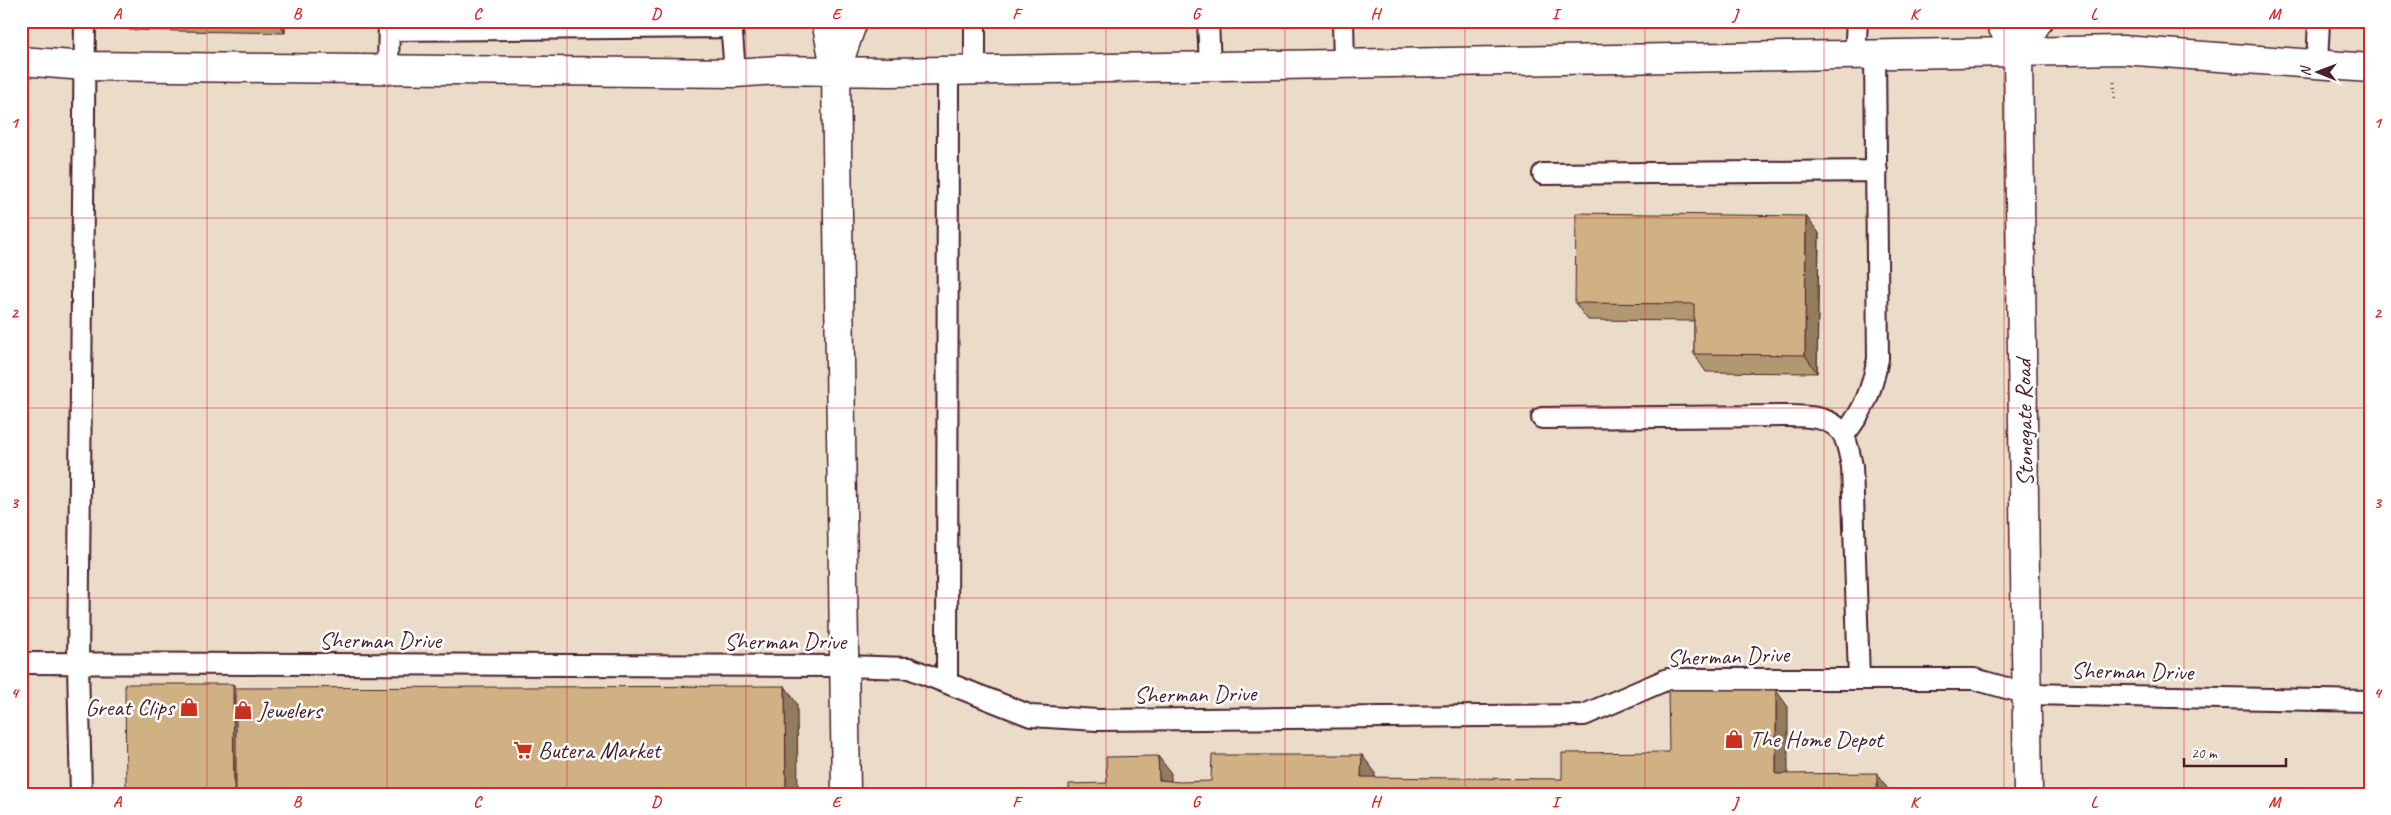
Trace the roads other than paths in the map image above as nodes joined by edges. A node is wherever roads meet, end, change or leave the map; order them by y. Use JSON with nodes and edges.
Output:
{"nodes":[{"id":1,"x":85,"y":21,"type":"edge"},
{"id":2,"x":826,"y":21,"type":"edge"},
{"id":3,"x":853,"y":21,"type":"edge"},
{"id":4,"x":975,"y":21,"type":"edge"},
{"id":5,"x":1208,"y":21,"type":"edge"},
{"id":6,"x":1343,"y":21,"type":"edge"},
{"id":7,"x":1857,"y":21,"type":"edge"},
{"id":8,"x":1999,"y":21,"type":"edge"},
{"id":9,"x":2038,"y":21,"type":"edge"},
{"id":10,"x":2319,"y":21,"type":"edge"},
{"id":11,"x":731,"y":24,"type":"edge"},
{"id":12,"x":389,"y":25,"type":"edge"},
{"id":13,"x":2018,"y":53,"type":"junction"},
{"id":14,"x":1865,"y":55,"type":"junction"},
{"id":15,"x":21,"y":61,"type":"edge"},
{"id":16,"x":1344,"y":64,"type":"junction"},
{"id":17,"x":2317,"y":64,"type":"junction"},
{"id":18,"x":85,"y":66,"type":"junction"},
{"id":19,"x":1210,"y":66,"type":"junction"},
{"id":20,"x":2370,"y":68,"type":"edge"},
{"id":21,"x":388,"y":69,"type":"junction"},
{"id":22,"x":948,"y":70,"type":"junction"},
{"id":23,"x":975,"y":70,"type":"junction"},
{"id":24,"x":836,"y":72,"type":"junction"},
{"id":25,"x":734,"y":73,"type":"junction"},
{"id":26,"x":1876,"y":172,"type":"junction"},
{"id":27,"x":1543,"y":174,"type":"dead end"},
{"id":28,"x":1542,"y":418,"type":"dead end"},
{"id":29,"x":1844,"y":435,"type":"junction"},
{"id":30,"x":21,"y":663,"type":"edge"},
{"id":31,"x":78,"y":664,"type":"junction"},
{"id":32,"x":844,"y":666,"type":"junction"},
{"id":33,"x":1859,"y":679,"type":"junction"},
{"id":34,"x":947,"y":683,"type":"junction"},
{"id":35,"x":2028,"y":694,"type":"junction"},
{"id":36,"x":2370,"y":701,"type":"edge"},
{"id":37,"x":81,"y":794,"type":"edge"},
{"id":38,"x":846,"y":794,"type":"edge"},
{"id":39,"x":2028,"y":794,"type":"edge"}],
"edges":[{"from":1,"to":18,"type":"lane"},
{"from":2,"to":24,"type":"street"},
{"from":3,"to":24,"type":"street"},
{"from":4,"to":23,"type":"lane"},
{"from":5,"to":19,"type":"lane"},
{"from":6,"to":16,"type":"lane"},
{"from":7,"to":14,"type":"lane"},
{"from":8,"to":13,"type":"street","name":"Stonegate Road"},
{"from":9,"to":13,"type":"street"},
{"from":10,"to":17,"type":"lane"},
{"from":11,"to":12,"type":"lane"},
{"from":11,"to":25,"type":"lane"},
{"from":12,"to":21,"type":"lane"},
{"from":13,"to":14,"type":"street"},
{"from":13,"to":17,"type":"street"},
{"from":13,"to":35,"type":"street","name":"Stonegate Road"},
{"from":14,"to":16,"type":"street"},
{"from":14,"to":26,"type":"lane"},
{"from":15,"to":18,"type":"street"},
{"from":16,"to":19,"type":"street"},
{"from":17,"to":20,"type":"street"},
{"from":18,"to":21,"type":"street"},
{"from":18,"to":31,"type":"lane"},
{"from":19,"to":23,"type":"street"},
{"from":21,"to":25,"type":"street"},
{"from":22,"to":23,"type":"street"},
{"from":22,"to":24,"type":"street"},
{"from":22,"to":34,"type":"lane"},
{"from":24,"to":25,"type":"street"},
{"from":24,"to":32,"type":"street"},
{"from":26,"to":27,"type":"lane"},
{"from":26,"to":29,"type":"lane"},
{"from":28,"to":29,"type":"lane"},
{"from":29,"to":33,"type":"lane"},
{"from":30,"to":31,"type":"lane","name":"Sherman Drive"},
{"from":31,"to":32,"type":"lane","name":"Sherman Drive"},
{"from":31,"to":37,"type":"lane"},
{"from":32,"to":34,"type":"lane","name":"Sherman Drive"},
{"from":32,"to":38,"type":"street"},
{"from":33,"to":34,"type":"lane","name":"Sherman Drive"},
{"from":33,"to":35,"type":"lane","name":"Sherman Drive"},
{"from":35,"to":36,"type":"lane","name":"Sherman Drive"},
{"from":35,"to":39,"type":"street","name":"Stonegate Road"}]}
